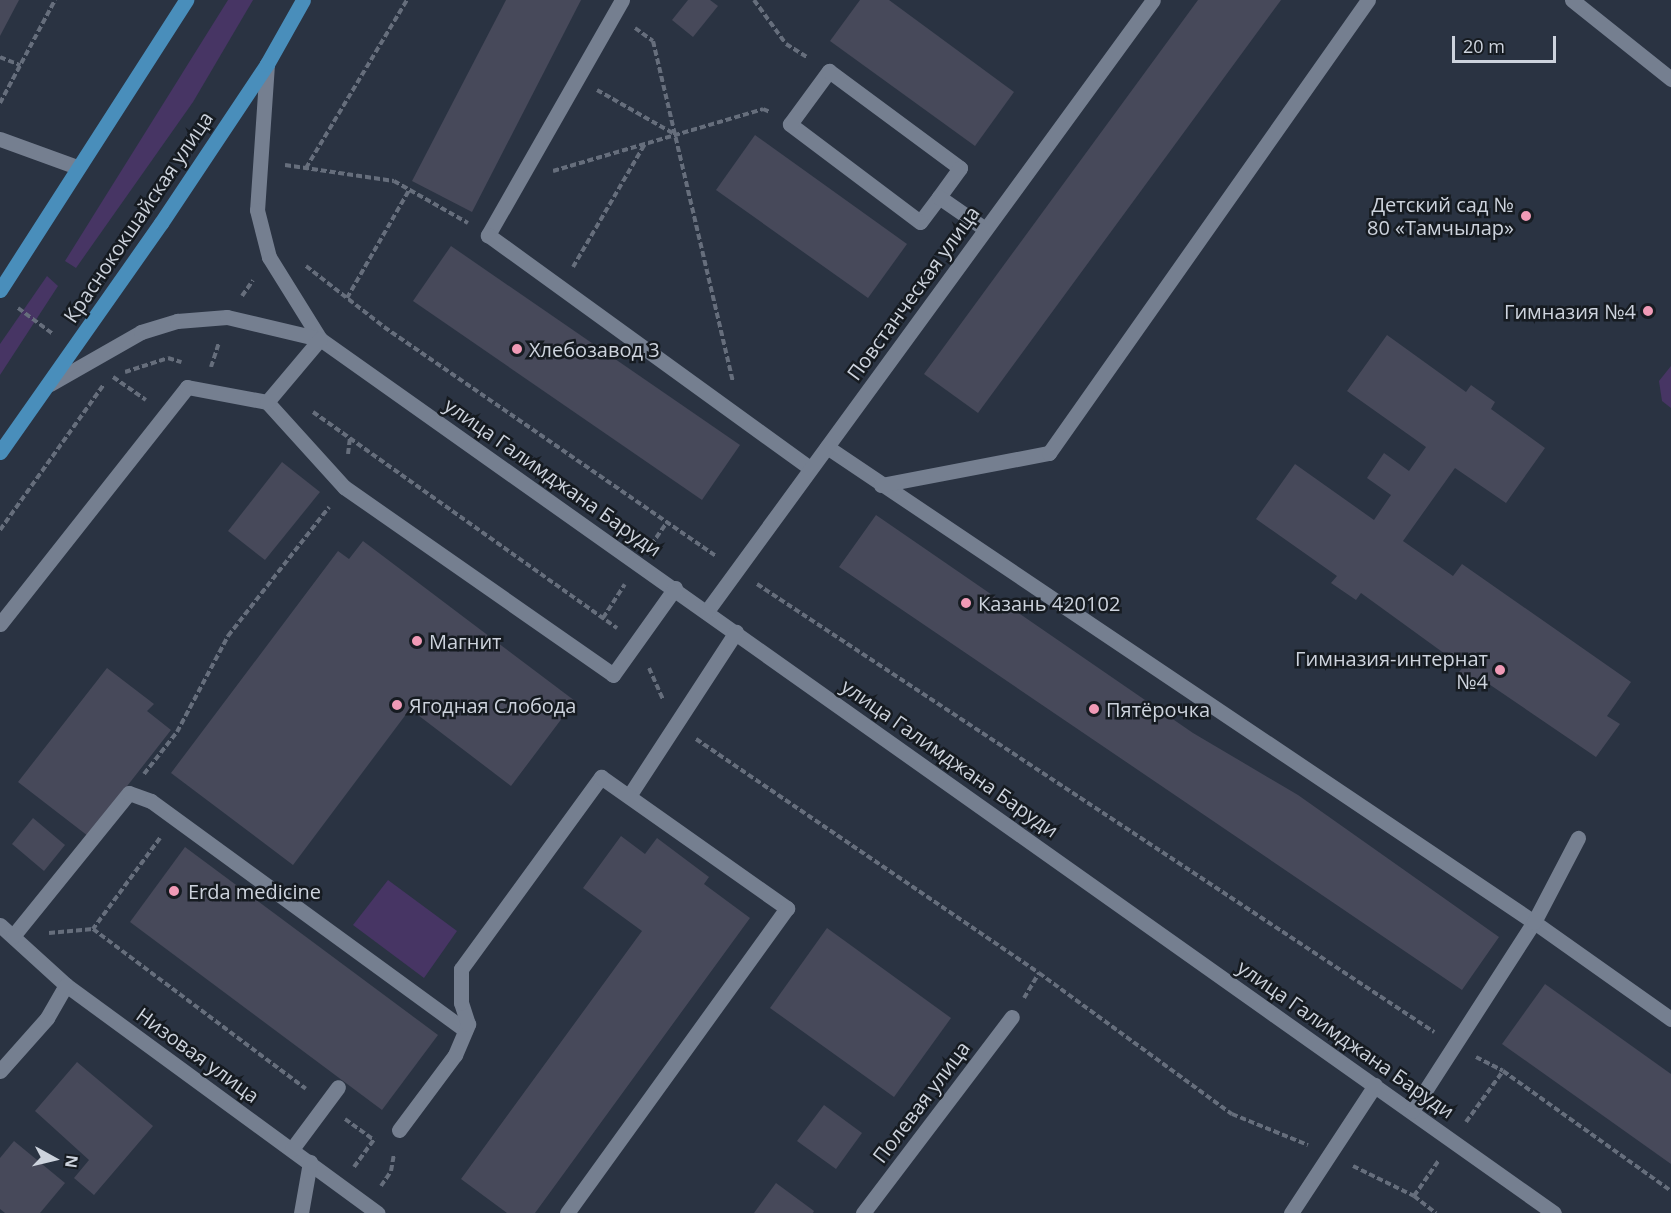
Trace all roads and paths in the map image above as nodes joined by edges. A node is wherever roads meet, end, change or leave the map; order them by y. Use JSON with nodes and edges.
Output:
{"nodes":[{"id":1,"x":55,"y":0,"type":"edge"},
{"id":2,"x":186,"y":0,"type":"edge"},
{"id":3,"x":303,"y":0,"type":"edge"},
{"id":4,"x":407,"y":0,"type":"edge"},
{"id":5,"x":754,"y":0,"type":"edge"},
{"id":6,"x":1153,"y":0,"type":"edge"},
{"id":7,"x":1368,"y":0,"type":"edge"},
{"id":8,"x":1572,"y":0,"type":"edge"},
{"id":9,"x":618,"y":6,"type":"edge"},
{"id":10,"x":0,"y":57,"type":"edge"},
{"id":11,"x":267,"y":64,"type":"junction"},
{"id":12,"x":20,"y":65,"type":"junction"},
{"id":13,"x":829,"y":70,"type":"junction"},
{"id":14,"x":577,"y":79,"type":"junction"},
{"id":15,"x":1671,"y":79,"type":"edge"},
{"id":16,"x":0,"y":103,"type":"edge"},
{"id":17,"x":790,"y":124,"type":"junction"},
{"id":18,"x":675,"y":135,"type":"junction"},
{"id":19,"x":0,"y":139,"type":"edge"},
{"id":20,"x":646,"y":143,"type":"junction"},
{"id":21,"x":77,"y":167,"type":"junction"},
{"id":22,"x":306,"y":168,"type":"junction"},
{"id":23,"x":283,"y":174,"type":"dead end"},
{"id":24,"x":518,"y":181,"type":"junction"},
{"id":25,"x":409,"y":190,"type":"junction"},
{"id":26,"x":939,"y":197,"type":"junction"},
{"id":27,"x":985,"y":229,"type":"junction"},
{"id":28,"x":488,"y":235,"type":"junction"},
{"id":29,"x":297,"y":259,"type":"dead end"},
{"id":30,"x":561,"y":288,"type":"junction"},
{"id":31,"x":0,"y":290,"type":"edge"},
{"id":32,"x":347,"y":298,"type":"junction"},
{"id":33,"x":320,"y":339,"type":"junction"},
{"id":34,"x":185,"y":363,"type":"dead end"},
{"id":35,"x":202,"y":368,"type":"dead end"},
{"id":36,"x":222,"y":373,"type":"dead end"},
{"id":37,"x":50,"y":384,"type":"junction"},
{"id":38,"x":278,"y":389,"type":"junction"},
{"id":39,"x":267,"y":402,"type":"junction"},
{"id":40,"x":742,"y":419,"type":"junction"},
{"id":41,"x":350,"y":437,"type":"junction"},
{"id":42,"x":827,"y":447,"type":"junction"},
{"id":43,"x":0,"y":453,"type":"edge"},
{"id":44,"x":810,"y":468,"type":"junction"},
{"id":45,"x":881,"y":485,"type":"junction"},
{"id":46,"x":344,"y":487,"type":"junction"},
{"id":47,"x":0,"y":530,"type":"edge"},
{"id":48,"x":736,"y":570,"type":"junction"},
{"id":49,"x":675,"y":588,"type":"junction"},
{"id":50,"x":707,"y":611,"type":"junction"},
{"id":51,"x":0,"y":624,"type":"edge"},
{"id":52,"x":736,"y":632,"type":"junction"},
{"id":53,"x":636,"y":642,"type":"junction"},
{"id":54,"x":675,"y":725,"type":"junction"},
{"id":55,"x":129,"y":793,"type":"junction"},
{"id":56,"x":629,"y":796,"type":"junction"},
{"id":57,"x":174,"y":819,"type":"junction"},
{"id":58,"x":1578,"y":838,"type":"dead end"},
{"id":59,"x":1534,"y":922,"type":"junction"},
{"id":60,"x":0,"y":925,"type":"edge"},
{"id":61,"x":93,"y":929,"type":"junction"},
{"id":62,"x":13,"y":936,"type":"junction"},
{"id":63,"x":66,"y":985,"type":"junction"},
{"id":64,"x":1012,"y":1017,"type":"dead end"},
{"id":65,"x":1671,"y":1019,"type":"edge"},
{"id":66,"x":465,"y":1030,"type":"junction"},
{"id":67,"x":1455,"y":1046,"type":"junction"},
{"id":68,"x":0,"y":1071,"type":"edge"},
{"id":69,"x":1503,"y":1071,"type":"junction"},
{"id":70,"x":1375,"y":1085,"type":"junction"},
{"id":71,"x":338,"y":1087,"type":"dead end"},
{"id":72,"x":325,"y":1104,"type":"junction"},
{"id":73,"x":1412,"y":1111,"type":"junction"},
{"id":74,"x":399,"y":1130,"type":"joint"},
{"id":75,"x":374,"y":1140,"type":"dead end"},
{"id":76,"x":1453,"y":1140,"type":"junction"},
{"id":77,"x":292,"y":1149,"type":"junction"},
{"id":78,"x":1327,"y":1159,"type":"junction"},
{"id":79,"x":310,"y":1162,"type":"junction"},
{"id":80,"x":1671,"y":1191,"type":"edge"},
{"id":81,"x":1414,"y":1196,"type":"junction"},
{"id":82,"x":372,"y":1209,"type":"edge"},
{"id":83,"x":301,"y":1213,"type":"edge"},
{"id":84,"x":567,"y":1213,"type":"edge"},
{"id":85,"x":863,"y":1213,"type":"edge"},
{"id":86,"x":1291,"y":1213,"type":"edge"},
{"id":87,"x":1436,"y":1213,"type":"edge"},
{"id":88,"x":1554,"y":1213,"type":"edge"}],
"edges":[{"from":1,"to":12,"type":"path"},
{"from":2,"to":21,"type":"main road"},
{"from":3,"to":11,"type":"main road","name":"Краснококшайская улица"},
{"from":4,"to":22,"type":"path"},
{"from":5,"to":13,"type":"path"},
{"from":6,"to":27,"type":"street","name":"Повстанческая улица"},
{"from":7,"to":45,"type":"street"},
{"from":8,"to":15,"type":"street"},
{"from":9,"to":14,"type":"street"},
{"from":9,"to":18,"type":"path"},
{"from":10,"to":12,"type":"path"},
{"from":11,"to":33,"type":"street","name":"улица Галимджана Баруди"},
{"from":11,"to":37,"type":"main road","name":"Краснококшайская улица"},
{"from":12,"to":16,"type":"path"},
{"from":13,"to":17,"type":"street"},
{"from":13,"to":26,"type":"street"},
{"from":14,"to":18,"type":"path"},
{"from":14,"to":24,"type":"street"},
{"from":17,"to":18,"type":"path"},
{"from":17,"to":26,"type":"street"},
{"from":18,"to":20,"type":"path"},
{"from":18,"to":40,"type":"path"},
{"from":19,"to":21,"type":"street"},
{"from":20,"to":24,"type":"path"},
{"from":20,"to":30,"type":"path"},
{"from":21,"to":31,"type":"main road"},
{"from":22,"to":23,"type":"path"},
{"from":22,"to":25,"type":"path"},
{"from":24,"to":28,"type":"street"},
{"from":25,"to":28,"type":"path"},
{"from":25,"to":32,"type":"path"},
{"from":26,"to":27,"type":"street"},
{"from":27,"to":42,"type":"street","name":"Повстанческая улица"},
{"from":28,"to":30,"type":"street"},
{"from":29,"to":32,"type":"path"},
{"from":30,"to":40,"type":"street"},
{"from":32,"to":48,"type":"path"},
{"from":33,"to":37,"type":"street","name":"улица Галимджана Баруди"},
{"from":33,"to":38,"type":"street"},
{"from":33,"to":49,"type":"street","name":"улица Галимджана Баруди"},
{"from":34,"to":47,"type":"path"},
{"from":35,"to":36,"type":"path"},
{"from":37,"to":43,"type":"main road","name":"Краснококшайская улица"},
{"from":38,"to":39,"type":"street"},
{"from":38,"to":41,"type":"path"},
{"from":39,"to":46,"type":"street"},
{"from":39,"to":51,"type":"street"},
{"from":40,"to":44,"type":"street"},
{"from":41,"to":46,"type":"path"},
{"from":41,"to":53,"type":"path"},
{"from":42,"to":44,"type":"street","name":"Повстанческая улица"},
{"from":42,"to":45,"type":"street"},
{"from":44,"to":48,"type":"street","name":"Повстанческая улица"},
{"from":45,"to":59,"type":"street"},
{"from":46,"to":53,"type":"street"},
{"from":46,"to":55,"type":"path"},
{"from":48,"to":50,"type":"street","name":"Повстанческая улица"},
{"from":48,"to":67,"type":"path"},
{"from":49,"to":50,"type":"street","name":"улица Галимджана Баруди"},
{"from":49,"to":53,"type":"street"},
{"from":50,"to":52,"type":"street","name":"улица Галимджана Баруди"},
{"from":52,"to":54,"type":"street"},
{"from":52,"to":70,"type":"street","name":"улица Галимджана Баруди"},
{"from":53,"to":54,"type":"path"},
{"from":54,"to":56,"type":"street"},
{"from":54,"to":78,"type":"path"},
{"from":55,"to":57,"type":"street"},
{"from":55,"to":62,"type":"street"},
{"from":56,"to":66,"type":"street"},
{"from":56,"to":84,"type":"street"},
{"from":57,"to":61,"type":"path"},
{"from":57,"to":66,"type":"street"},
{"from":58,"to":59,"type":"street"},
{"from":59,"to":65,"type":"street"},
{"from":59,"to":67,"type":"street"},
{"from":60,"to":62,"type":"street","name":"Низовая улица"},
{"from":61,"to":62,"type":"path"},
{"from":61,"to":72,"type":"path"},
{"from":62,"to":63,"type":"street","name":"Низовая улица"},
{"from":63,"to":68,"type":"street"},
{"from":63,"to":77,"type":"street","name":"Низовая улица"},
{"from":64,"to":85,"type":"street","name":"Полевая улица"},
{"from":66,"to":74,"type":"street"},
{"from":67,"to":69,"type":"path"},
{"from":67,"to":73,"type":"street"},
{"from":69,"to":76,"type":"path"},
{"from":69,"to":80,"type":"path"},
{"from":70,"to":73,"type":"street","name":"улица Галимджана Баруди"},
{"from":70,"to":78,"type":"street"},
{"from":71,"to":72,"type":"street"},
{"from":72,"to":75,"type":"path"},
{"from":72,"to":77,"type":"street"},
{"from":73,"to":76,"type":"street","name":"улица Галимджана Баруди"},
{"from":74,"to":82,"type":"path"},
{"from":76,"to":81,"type":"path"},
{"from":76,"to":88,"type":"street","name":"улица Галимджана Баруди"},
{"from":77,"to":79,"type":"street","name":"Низовая улица"},
{"from":78,"to":81,"type":"path"},
{"from":78,"to":86,"type":"street"},
{"from":79,"to":82,"type":"street","name":"Низовая улица"},
{"from":79,"to":83,"type":"street"},
{"from":81,"to":87,"type":"path"}]}
